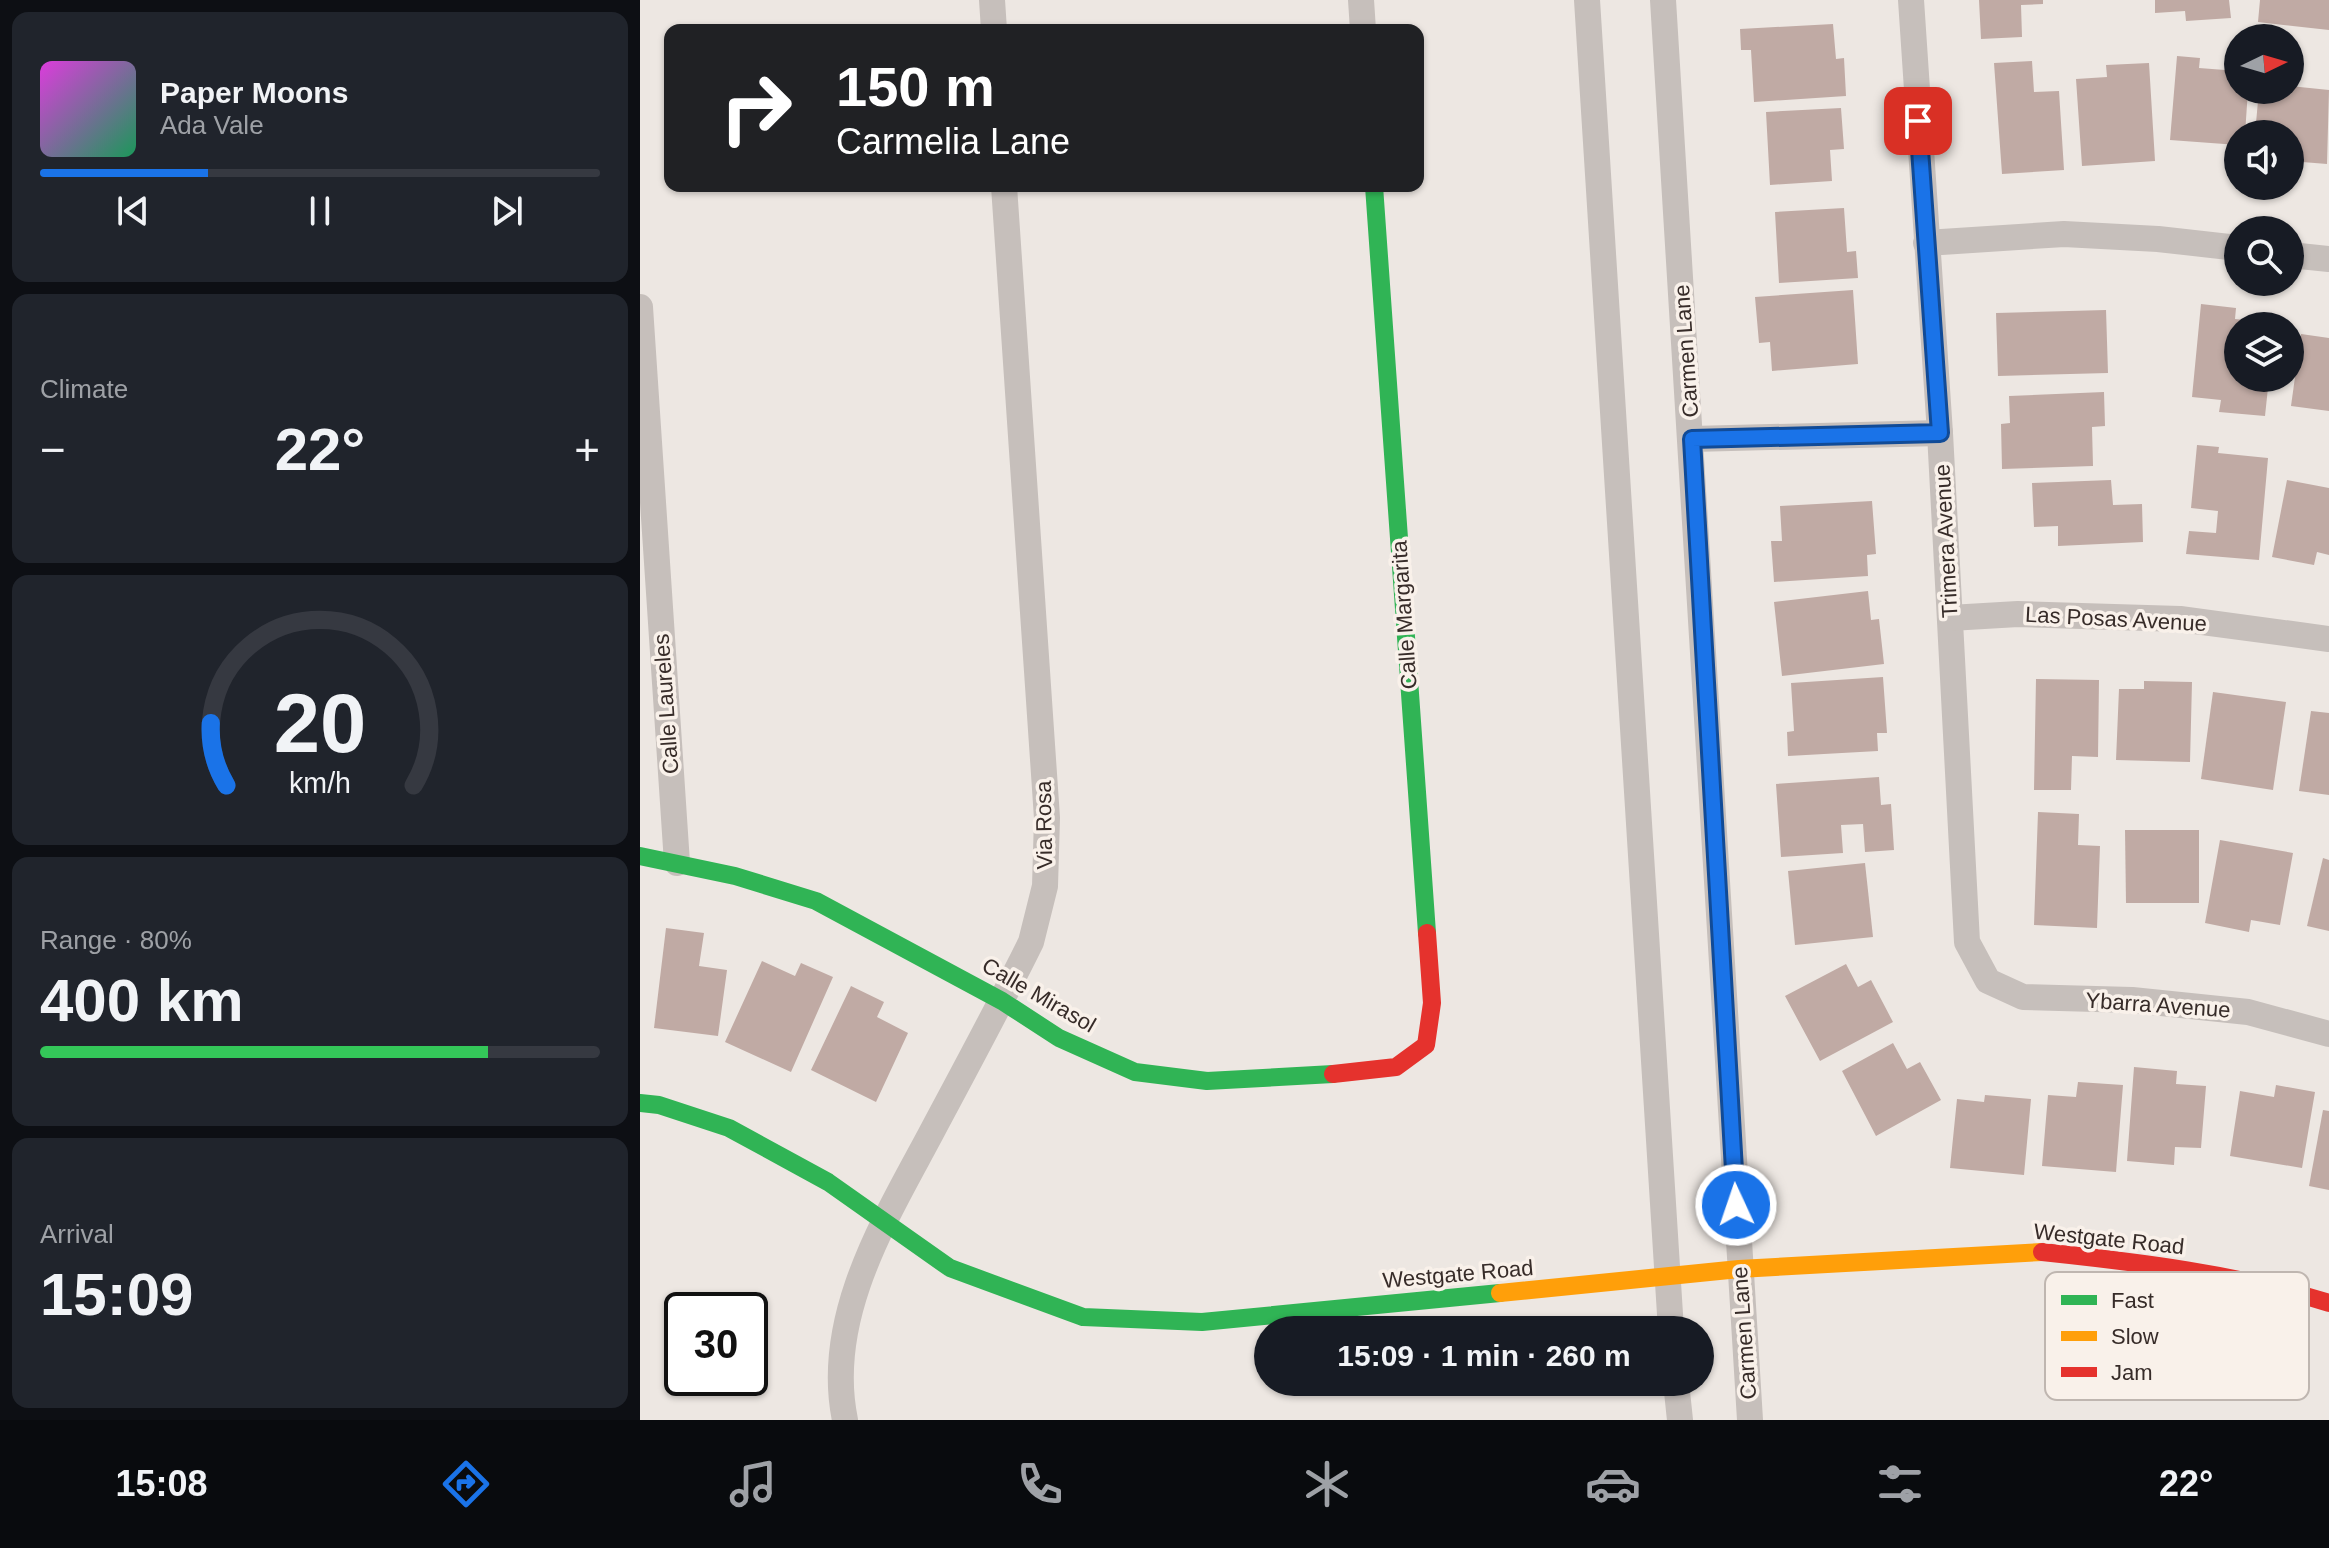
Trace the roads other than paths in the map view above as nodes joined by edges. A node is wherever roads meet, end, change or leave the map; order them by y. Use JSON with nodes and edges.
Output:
{"nodes":[{"id":1,"x":992,"y":0,"type":"edge"},
{"id":2,"x":1361,"y":0,"type":"edge"},
{"id":3,"x":1587,"y":0,"type":"edge"},
{"id":4,"x":1663,"y":0,"type":"edge"},
{"id":5,"x":1911,"y":0,"type":"edge"},
{"id":6,"x":994,"y":24,"type":"edge"},
{"id":7,"x":1363,"y":24,"type":"edge"},
{"id":8,"x":1004,"y":192,"type":"edge"},
{"id":9,"x":1374,"y":192,"type":"edge"},
{"id":10,"x":1926,"y":243,"type":"junction"},
{"id":11,"x":2224,"y":246,"type":"edge"},
{"id":12,"x":2304,"y":256,"type":"edge"},
{"id":13,"x":2329,"y":259,"type":"edge"},
{"id":14,"x":640,"y":307,"type":"edge"},
{"id":15,"x":1940,"y":433,"type":"junction"},
{"id":16,"x":1692,"y":439,"type":"junction"},
{"id":17,"x":1950,"y":618,"type":"junction"},
{"id":18,"x":2329,"y":639,"type":"edge"},
{"id":19,"x":640,"y":856,"type":"edge"},
{"id":20,"x":677,"y":863,"type":"junction"},
{"id":21,"x":1988,"y":981,"type":"joint"},
{"id":22,"x":1002,"y":1001,"type":"junction"},
{"id":23,"x":2329,"y":1034,"type":"edge"},
{"id":24,"x":1426,"y":1045,"type":"joint"},
{"id":25,"x":640,"y":1103,"type":"edge"},
{"id":26,"x":883,"y":1223,"type":"junction"},
{"id":27,"x":1739,"y":1269,"type":"junction"},
{"id":28,"x":2188,"y":1272,"type":"edge"},
{"id":29,"x":1666,"y":1278,"type":"junction"},
{"id":30,"x":2309,"y":1297,"type":"edge"},
{"id":31,"x":2329,"y":1303,"type":"edge"},
{"id":32,"x":1670,"y":1316,"type":"edge"},
{"id":33,"x":1677,"y":1396,"type":"edge"},
{"id":34,"x":845,"y":1420,"type":"edge"},
{"id":35,"x":1680,"y":1420,"type":"edge"},
{"id":36,"x":1750,"y":1420,"type":"edge"}],
"edges":[{"from":1,"to":6,"type":"street"},
{"from":2,"to":7,"type":"street"},
{"from":3,"to":29,"type":"street"},
{"from":4,"to":16,"type":"street","name":"Carmen Lane"},
{"from":5,"to":10,"type":"street","name":"Trimera Avenue"},
{"from":8,"to":22,"type":"street","name":"Via Rosa"},
{"from":9,"to":24,"type":"street","name":"Calle Margarita"},
{"from":10,"to":11,"type":"street"},
{"from":10,"to":15,"type":"street","name":"Trimera Avenue"},
{"from":12,"to":13,"type":"street"},
{"from":14,"to":20,"type":"street","name":"Calle Laureles"},
{"from":15,"to":16,"type":"street"},
{"from":15,"to":17,"type":"street","name":"Trimera Avenue"},
{"from":16,"to":27,"type":"street","name":"Carmen Lane"},
{"from":17,"to":18,"type":"street","name":"Las Posas Avenue"},
{"from":17,"to":21,"type":"street","name":"Trimera Avenue"},
{"from":19,"to":20,"type":"street","name":"Calle Mirasol"},
{"from":20,"to":22,"type":"street","name":"Calle Mirasol"},
{"from":21,"to":23,"type":"street","name":"Ybarra Avenue"},
{"from":22,"to":24,"type":"street","name":"Calle Mirasol"},
{"from":22,"to":26,"type":"street","name":"Via Rosa"},
{"from":25,"to":26,"type":"street","name":"Westgate Road"},
{"from":26,"to":29,"type":"street","name":"Westgate Road"},
{"from":26,"to":34,"type":"street","name":"Via Rosa"},
{"from":27,"to":28,"type":"street","name":"Westgate Road"},
{"from":27,"to":29,"type":"street","name":"Westgate Road"},
{"from":27,"to":36,"type":"street","name":"Carmen Lane"},
{"from":29,"to":32,"type":"street"},
{"from":30,"to":31,"type":"street","name":"Westgate Road"},
{"from":33,"to":35,"type":"street"}]}
